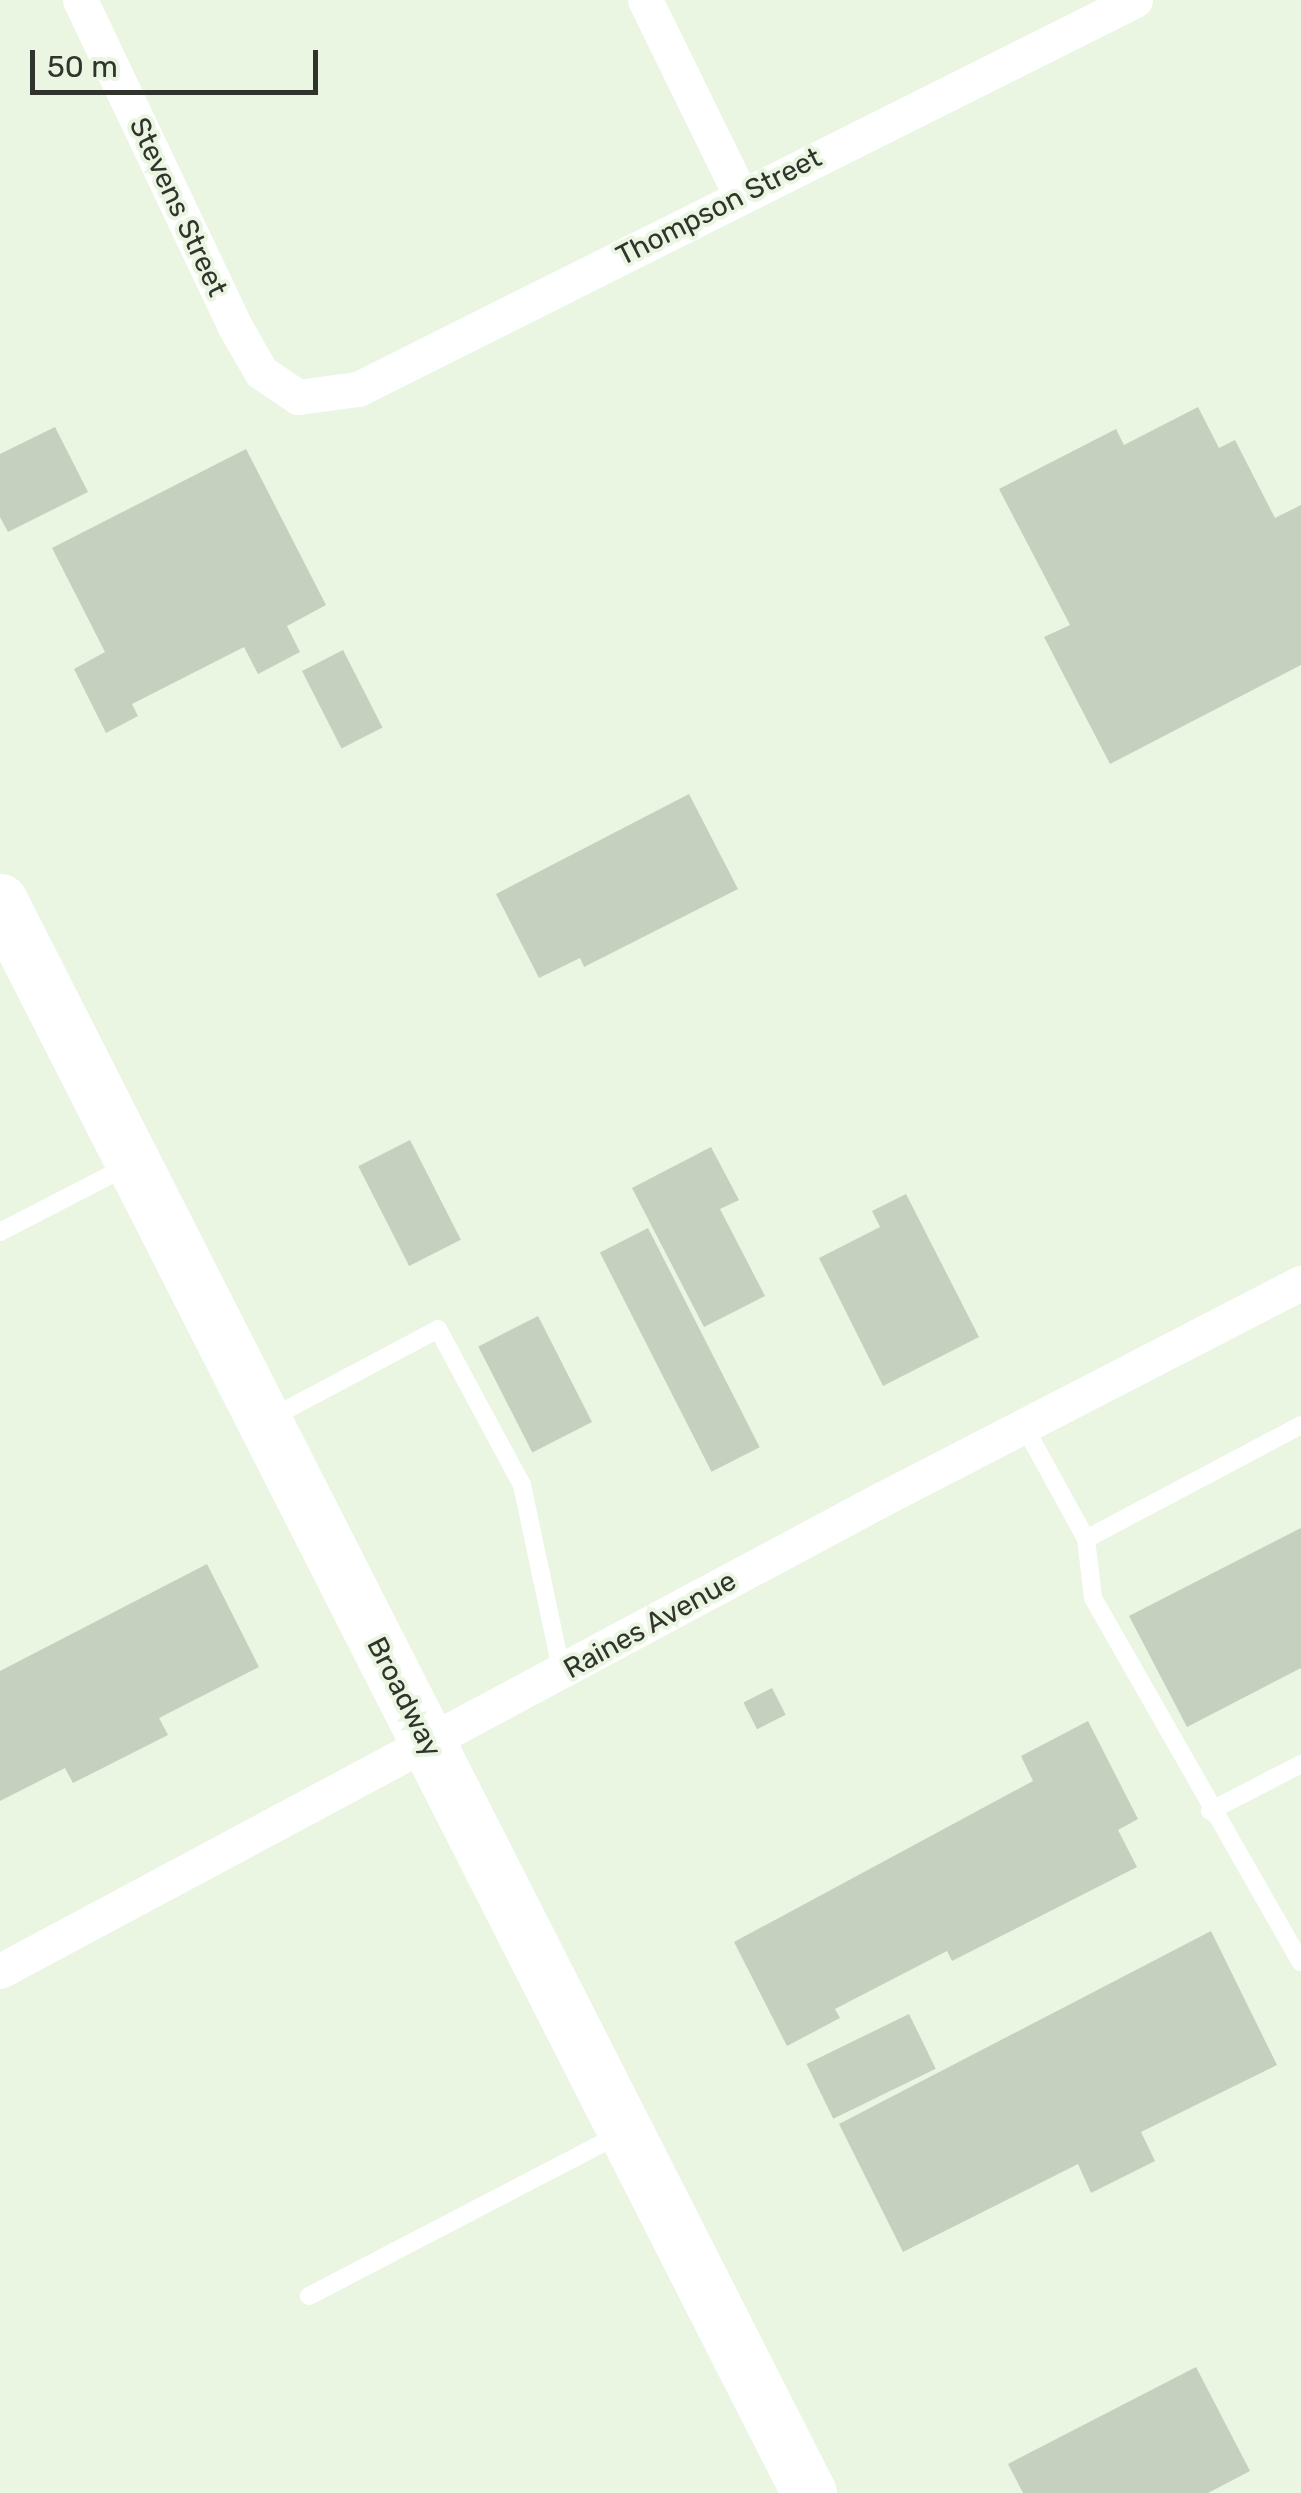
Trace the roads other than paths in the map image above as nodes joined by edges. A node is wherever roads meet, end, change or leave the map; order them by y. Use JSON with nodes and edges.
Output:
{"nodes":[{"id":1,"x":80,"y":0,"type":"edge"},
{"id":2,"x":645,"y":0,"type":"edge"},
{"id":3,"x":1135,"y":0,"type":"edge"},
{"id":4,"x":741,"y":196,"type":"junction"},
{"id":5,"x":298,"y":397,"type":"joint"},
{"id":6,"x":0,"y":901,"type":"edge"},
{"id":7,"x":133,"y":1164,"type":"junction"},
{"id":8,"x":0,"y":1232,"type":"edge"},
{"id":9,"x":1301,"y":1283,"type":"edge"},
{"id":10,"x":264,"y":1422,"type":"junction"},
{"id":11,"x":1301,"y":1425,"type":"edge"},
{"id":12,"x":1024,"y":1426,"type":"junction"},
{"id":13,"x":1086,"y":1539,"type":"junction"},
{"id":14,"x":562,"y":1673,"type":"junction"},
{"id":15,"x":429,"y":1746,"type":"junction"},
{"id":16,"x":1301,"y":1764,"type":"edge"},
{"id":17,"x":1210,"y":1811,"type":"junction"},
{"id":18,"x":1301,"y":1962,"type":"edge"},
{"id":19,"x":0,"y":1971,"type":"edge"},
{"id":20,"x":625,"y":2131,"type":"junction"},
{"id":21,"x":309,"y":2296,"type":"dead end"},
{"id":22,"x":799,"y":2490,"type":"edge"}],
"edges":[{"from":1,"to":5,"type":"street","name":"Stevens Street"},
{"from":2,"to":4,"type":"street"},
{"from":3,"to":4,"type":"street","name":"Thompson Street"},
{"from":4,"to":5,"type":"street","name":"Thompson Street"},
{"from":6,"to":7,"type":"main road","name":"Broadway"},
{"from":7,"to":8,"type":"lane"},
{"from":7,"to":10,"type":"main road","name":"Broadway"},
{"from":9,"to":12,"type":"street","name":"Raines Avenue"},
{"from":10,"to":14,"type":"lane"},
{"from":10,"to":15,"type":"main road","name":"Broadway"},
{"from":11,"to":13,"type":"lane"},
{"from":12,"to":13,"type":"lane"},
{"from":12,"to":14,"type":"street","name":"Raines Avenue"},
{"from":13,"to":17,"type":"lane"},
{"from":14,"to":15,"type":"street","name":"Raines Avenue"},
{"from":15,"to":19,"type":"street","name":"Raines Avenue"},
{"from":15,"to":20,"type":"main road","name":"Broadway"},
{"from":16,"to":17,"type":"lane"},
{"from":17,"to":18,"type":"lane"},
{"from":20,"to":21,"type":"lane"},
{"from":20,"to":22,"type":"main road","name":"Broadway"}]}
